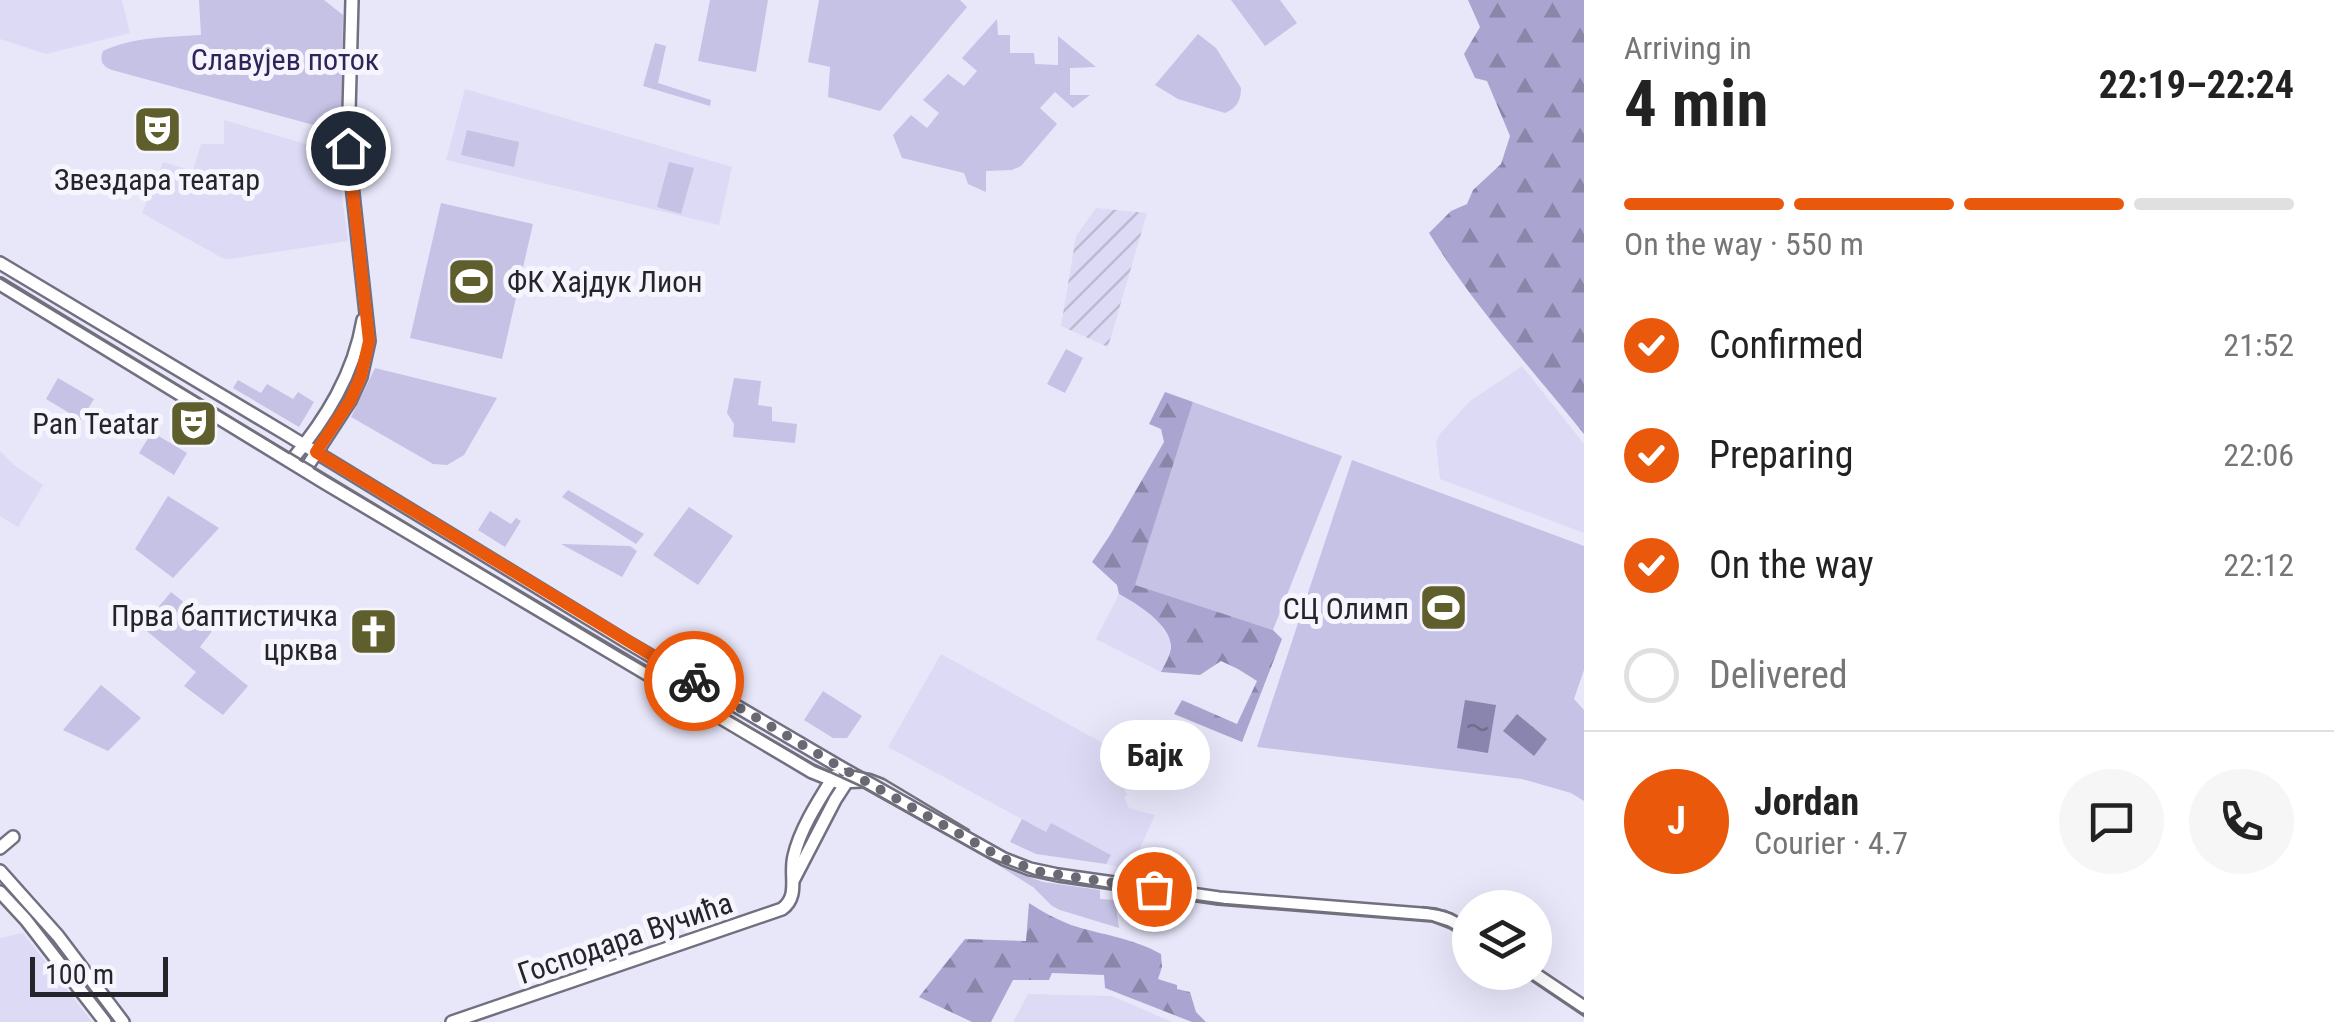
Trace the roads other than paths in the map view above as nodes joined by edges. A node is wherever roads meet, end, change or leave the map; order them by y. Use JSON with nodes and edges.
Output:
{"nodes":[{"id":1,"x":352,"y":0,"type":"edge"},
{"id":2,"x":0,"y":262,"type":"edge"},
{"id":3,"x":0,"y":284,"type":"edge"},
{"id":4,"x":365,"y":308,"type":"junction"},
{"id":5,"x":304,"y":445,"type":"junction"},
{"id":6,"x":316,"y":452,"type":"junction"},
{"id":7,"x":291,"y":461,"type":"junction"},
{"id":8,"x":306,"y":470,"type":"junction"},
{"id":9,"x":841,"y":775,"type":"junction"},
{"id":10,"x":12,"y":837,"type":"dead end"},
{"id":11,"x":0,"y":848,"type":"edge"},
{"id":12,"x":0,"y":871,"type":"edge"},
{"id":13,"x":0,"y":892,"type":"edge"},
{"id":14,"x":1452,"y":921,"type":"edge"},
{"id":15,"x":1552,"y":985,"type":"edge"},
{"id":16,"x":1584,"y":1007,"type":"edge"},
{"id":17,"x":105,"y":1022,"type":"edge"},
{"id":18,"x":123,"y":1022,"type":"edge"},
{"id":19,"x":452,"y":1022,"type":"edge"}],
"edges":[{"from":1,"to":4,"type":"main road"},
{"from":2,"to":5,"type":"main road"},
{"from":3,"to":7,"type":"main road"},
{"from":4,"to":5,"type":"main road"},
{"from":4,"to":6,"type":"main road"},
{"from":5,"to":6,"type":"main road"},
{"from":5,"to":7,"type":"main road"},
{"from":6,"to":8,"type":"main road"},
{"from":6,"to":9,"type":"main road"},
{"from":7,"to":8,"type":"main road"},
{"from":8,"to":9,"type":"main road"},
{"from":9,"to":14,"type":"main road"},
{"from":9,"to":19,"type":"main road","name":"Господара Вучића"},
{"from":10,"to":11,"type":"main road"},
{"from":12,"to":18,"type":"main road"},
{"from":13,"to":17,"type":"main road"},
{"from":15,"to":16,"type":"main road"}]}
